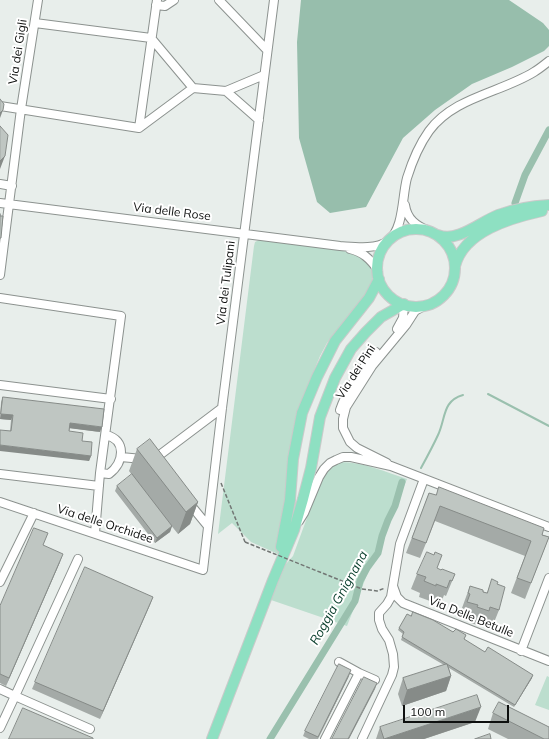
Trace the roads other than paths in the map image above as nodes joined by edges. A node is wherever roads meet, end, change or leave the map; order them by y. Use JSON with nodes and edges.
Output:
{"nodes":[{"id":1,"x":38,"y":0,"type":"edge"},
{"id":2,"x":174,"y":0,"type":"edge"},
{"id":3,"x":218,"y":0,"type":"edge"},
{"id":4,"x":274,"y":0,"type":"edge"},
{"id":5,"x":156,"y":3,"type":"edge"},
{"id":6,"x":35,"y":23,"type":"junction"},
{"id":7,"x":151,"y":38,"type":"junction"},
{"id":8,"x":267,"y":50,"type":"junction"},
{"id":9,"x":549,"y":61,"type":"edge"},
{"id":10,"x":264,"y":74,"type":"junction"},
{"id":11,"x":194,"y":88,"type":"junction"},
{"id":12,"x":226,"y":91,"type":"junction"},
{"id":13,"x":0,"y":106,"type":"edge"},
{"id":14,"x":21,"y":109,"type":"junction"},
{"id":15,"x":258,"y":120,"type":"junction"},
{"id":16,"x":139,"y":128,"type":"junction"},
{"id":17,"x":0,"y":184,"type":"edge"},
{"id":18,"x":12,"y":186,"type":"junction"},
{"id":19,"x":404,"y":194,"type":"junction"},
{"id":20,"x":0,"y":203,"type":"edge"},
{"id":21,"x":10,"y":204,"type":"junction"},
{"id":22,"x":549,"y":204,"type":"edge"},
{"id":23,"x":549,"y":210,"type":"edge"},
{"id":24,"x":3,"y":222,"type":"edge"},
{"id":25,"x":244,"y":233,"type":"junction"},
{"id":26,"x":433,"y":233,"type":"junction"},
{"id":27,"x":388,"y":241,"type":"junction"},
{"id":28,"x":340,"y":246,"type":"junction"},
{"id":29,"x":455,"y":266,"type":"junction"},
{"id":30,"x":378,"y":274,"type":"junction"},
{"id":31,"x":0,"y":275,"type":"edge"},
{"id":32,"x":0,"y":298,"type":"edge"},
{"id":33,"x":404,"y":304,"type":"junction"},
{"id":34,"x":424,"y":306,"type":"junction"},
{"id":35,"x":0,"y":385,"type":"edge"},
{"id":36,"x":111,"y":399,"type":"junction"},
{"id":37,"x":222,"y":408,"type":"junction"},
{"id":38,"x":106,"y":435,"type":"junction"},
{"id":39,"x":121,"y":457,"type":"junction"},
{"id":40,"x":359,"y":458,"type":"junction"},
{"id":41,"x":391,"y":466,"type":"junction"},
{"id":42,"x":100,"y":473,"type":"junction"},
{"id":43,"x":0,"y":474,"type":"edge"},
{"id":44,"x":424,"y":479,"type":"junction"},
{"id":45,"x":99,"y":486,"type":"junction"},
{"id":46,"x":182,"y":496,"type":"edge"},
{"id":47,"x":0,"y":502,"type":"edge"},
{"id":48,"x":34,"y":513,"type":"junction"},
{"id":49,"x":207,"y":525,"type":"junction"},
{"id":50,"x":549,"y":527,"type":"edge"},
{"id":51,"x":294,"y":530,"type":"junction"},
{"id":52,"x":95,"y":533,"type":"junction"},
{"id":53,"x":78,"y":559,"type":"dead end"},
{"id":54,"x":202,"y":570,"type":"joint"},
{"id":55,"x":549,"y":578,"type":"edge"},
{"id":56,"x":273,"y":580,"type":"junction"},
{"id":57,"x":0,"y":582,"type":"edge"},
{"id":58,"x":392,"y":586,"type":"junction"},
{"id":59,"x":521,"y":651,"type":"junction"},
{"id":60,"x":549,"y":661,"type":"edge"},
{"id":61,"x":339,"y":662,"type":"dead end"},
{"id":62,"x":359,"y":673,"type":"junction"},
{"id":63,"x":375,"y":680,"type":"edge"},
{"id":64,"x":0,"y":689,"type":"edge"},
{"id":65,"x":15,"y":696,"type":"junction"},
{"id":66,"x":0,"y":728,"type":"edge"},
{"id":67,"x":90,"y":729,"type":"dead end"},
{"id":68,"x":212,"y":739,"type":"edge"},
{"id":69,"x":325,"y":739,"type":"edge"},
{"id":70,"x":362,"y":739,"type":"edge"}],
"edges":[{"from":1,"to":6,"type":"street","name":"Via dei Gigli"},
{"from":2,"to":5,"type":"street"},
{"from":3,"to":8,"type":"street"},
{"from":4,"to":8,"type":"street","name":"Via dei Tulipani"},
{"from":5,"to":7,"type":"street"},
{"from":6,"to":7,"type":"street"},
{"from":6,"to":14,"type":"street","name":"Via dei Gigli"},
{"from":7,"to":11,"type":"street"},
{"from":7,"to":16,"type":"street"},
{"from":8,"to":10,"type":"street","name":"Via dei Tulipani"},
{"from":9,"to":19,"type":"street"},
{"from":10,"to":12,"type":"street"},
{"from":10,"to":15,"type":"street","name":"Via dei Tulipani"},
{"from":11,"to":12,"type":"street"},
{"from":11,"to":16,"type":"street"},
{"from":12,"to":15,"type":"street"},
{"from":13,"to":14,"type":"street"},
{"from":14,"to":16,"type":"street"},
{"from":14,"to":18,"type":"street","name":"Via dei Gigli"},
{"from":15,"to":25,"type":"street","name":"Via dei Tulipani"},
{"from":17,"to":18,"type":"street"},
{"from":18,"to":21,"type":"street","name":"Via dei Gigli"},
{"from":19,"to":26,"type":"street"},
{"from":19,"to":27,"type":"street"},
{"from":20,"to":21,"type":"street","name":"Via delle Rose"},
{"from":21,"to":24,"type":"street","name":"Via dei Gigli"},
{"from":21,"to":25,"type":"street","name":"Via delle Rose"},
{"from":22,"to":26,"type":"main road"},
{"from":23,"to":29,"type":"main road"},
{"from":24,"to":31,"type":"street","name":"Via dei Gigli"},
{"from":25,"to":28,"type":"street","name":"Via delle Rose"},
{"from":25,"to":37,"type":"street","name":"Via dei Tulipani"},
{"from":26,"to":27,"type":"main road"},
{"from":26,"to":29,"type":"main road"},
{"from":27,"to":28,"type":"street","name":"Via delle Rose"},
{"from":27,"to":30,"type":"main road"},
{"from":28,"to":30,"type":"street","name":"Via delle Rose"},
{"from":29,"to":34,"type":"main road"},
{"from":30,"to":33,"type":"main road"},
{"from":30,"to":56,"type":"main road"},
{"from":32,"to":36,"type":"street"},
{"from":33,"to":34,"type":"main road"},
{"from":33,"to":40,"type":"street","name":"Via dei Pini"},
{"from":33,"to":51,"type":"main road"},
{"from":34,"to":41,"type":"street","name":"Via dei Pini"},
{"from":35,"to":36,"type":"street"},
{"from":36,"to":38,"type":"street"},
{"from":37,"to":39,"type":"street"},
{"from":37,"to":49,"type":"street","name":"Via dei Tulipani"},
{"from":38,"to":39,"type":"street"},
{"from":38,"to":42,"type":"street"},
{"from":39,"to":42,"type":"street"},
{"from":40,"to":41,"type":"street","name":"Via dei Pini"},
{"from":40,"to":51,"type":"street","name":"Via dei Pini"},
{"from":41,"to":44,"type":"street","name":"Via dei Pini"},
{"from":42,"to":45,"type":"street"},
{"from":43,"to":45,"type":"street"},
{"from":44,"to":50,"type":"street","name":"Via dei Pini"},
{"from":44,"to":58,"type":"street"},
{"from":45,"to":52,"type":"street"},
{"from":46,"to":49,"type":"street"},
{"from":47,"to":48,"type":"street","name":"Via delle Orchidee"},
{"from":48,"to":52,"type":"street","name":"Via delle Orchidee"},
{"from":48,"to":57,"type":"street"},
{"from":49,"to":54,"type":"street","name":"Via dei Tulipani"},
{"from":51,"to":56,"type":"main road"},
{"from":52,"to":54,"type":"street","name":"Via delle Orchidee"},
{"from":53,"to":65,"type":"street"},
{"from":55,"to":59,"type":"street"},
{"from":56,"to":68,"type":"main road"},
{"from":58,"to":59,"type":"street","name":"Via Delle Betulle"},
{"from":58,"to":70,"type":"street"},
{"from":59,"to":60,"type":"street","name":"Via Delle Betulle"},
{"from":61,"to":62,"type":"street"},
{"from":62,"to":63,"type":"street"},
{"from":62,"to":69,"type":"street"},
{"from":64,"to":65,"type":"street"},
{"from":65,"to":66,"type":"street"},
{"from":65,"to":67,"type":"street"}]}
